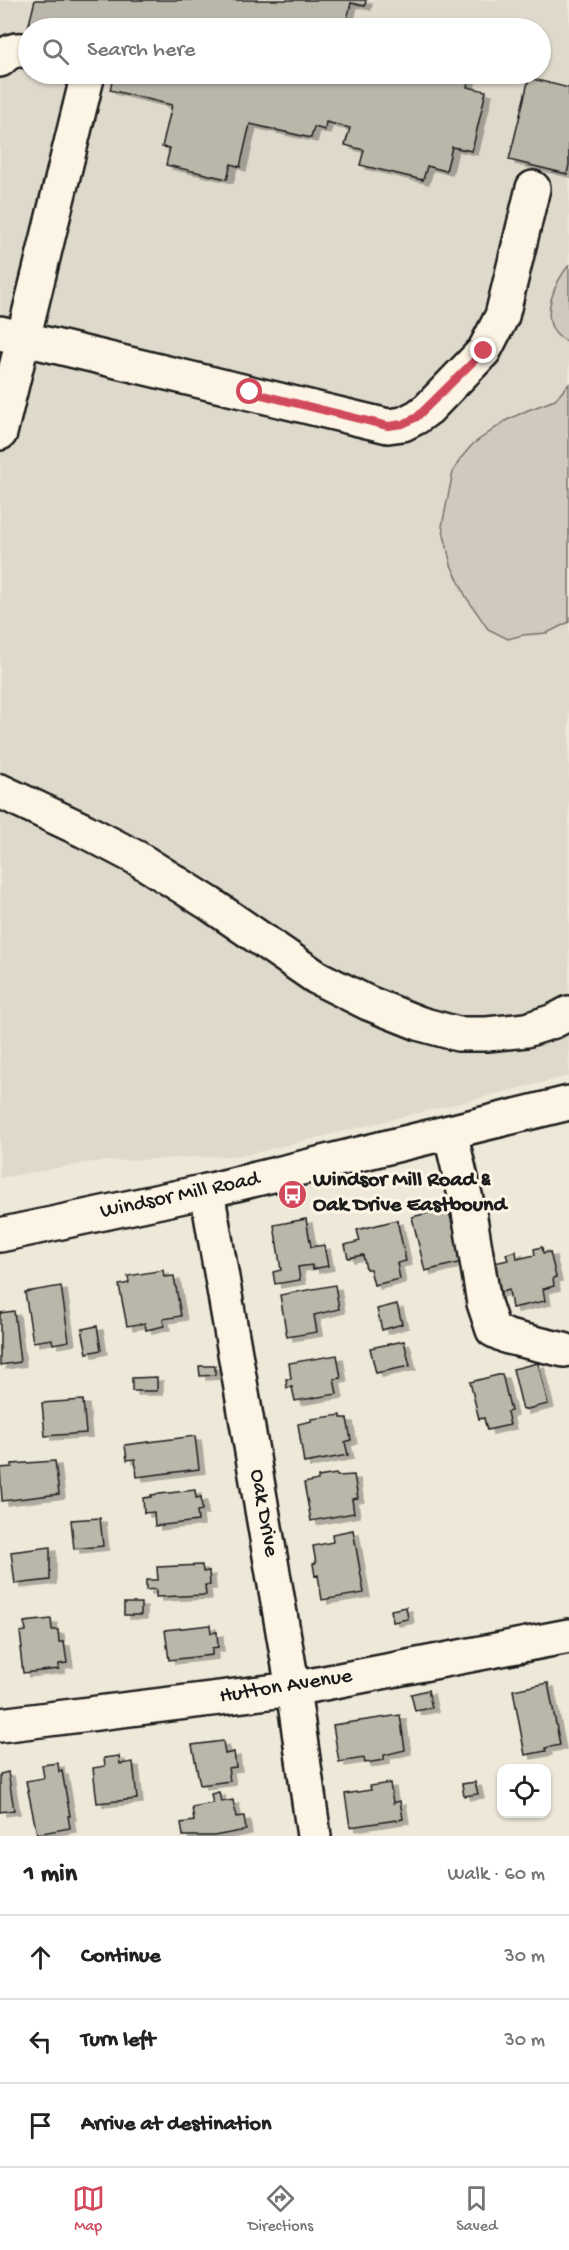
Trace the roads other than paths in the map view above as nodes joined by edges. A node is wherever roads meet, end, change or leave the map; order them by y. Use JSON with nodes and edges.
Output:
{"nodes":[{"id":1,"x":18,"y":50,"type":"edge"},
{"id":2,"x":0,"y":60,"type":"edge"},
{"id":3,"x":85,"y":84,"type":"edge"},
{"id":4,"x":533,"y":188,"type":"dead end"},
{"id":5,"x":12,"y":336,"type":"edge"},
{"id":6,"x":0,"y":433,"type":"edge"},
{"id":7,"x":0,"y":791,"type":"edge"},
{"id":8,"x":569,"y":1013,"type":"edge"},
{"id":9,"x":569,"y":1103,"type":"edge"},
{"id":10,"x":450,"y":1132,"type":"junction"},
{"id":11,"x":207,"y":1191,"type":"junction"},
{"id":12,"x":0,"y":1235,"type":"edge"},
{"id":13,"x":564,"y":1350,"type":"dead end"},
{"id":14,"x":569,"y":1636,"type":"edge"},
{"id":15,"x":293,"y":1689,"type":"junction"},
{"id":16,"x":0,"y":1725,"type":"edge"},
{"id":17,"x":314,"y":1836,"type":"edge"}],
"edges":[{"from":1,"to":2,"type":"street"},
{"from":3,"to":5,"type":"street"},
{"from":4,"to":5,"type":"street"},
{"from":5,"to":6,"type":"street"},
{"from":7,"to":8,"type":"street"},
{"from":9,"to":10,"type":"street","name":"Windsor Mill Road"},
{"from":10,"to":11,"type":"street","name":"Windsor Mill Road"},
{"from":10,"to":13,"type":"street"},
{"from":11,"to":12,"type":"street","name":"Windsor Mill Road"},
{"from":11,"to":15,"type":"street","name":"Oak Drive"},
{"from":14,"to":15,"type":"street","name":"Hutton Avenue"},
{"from":15,"to":16,"type":"street","name":"Hutton Avenue"},
{"from":15,"to":17,"type":"street","name":"Oak Drive"}]}
